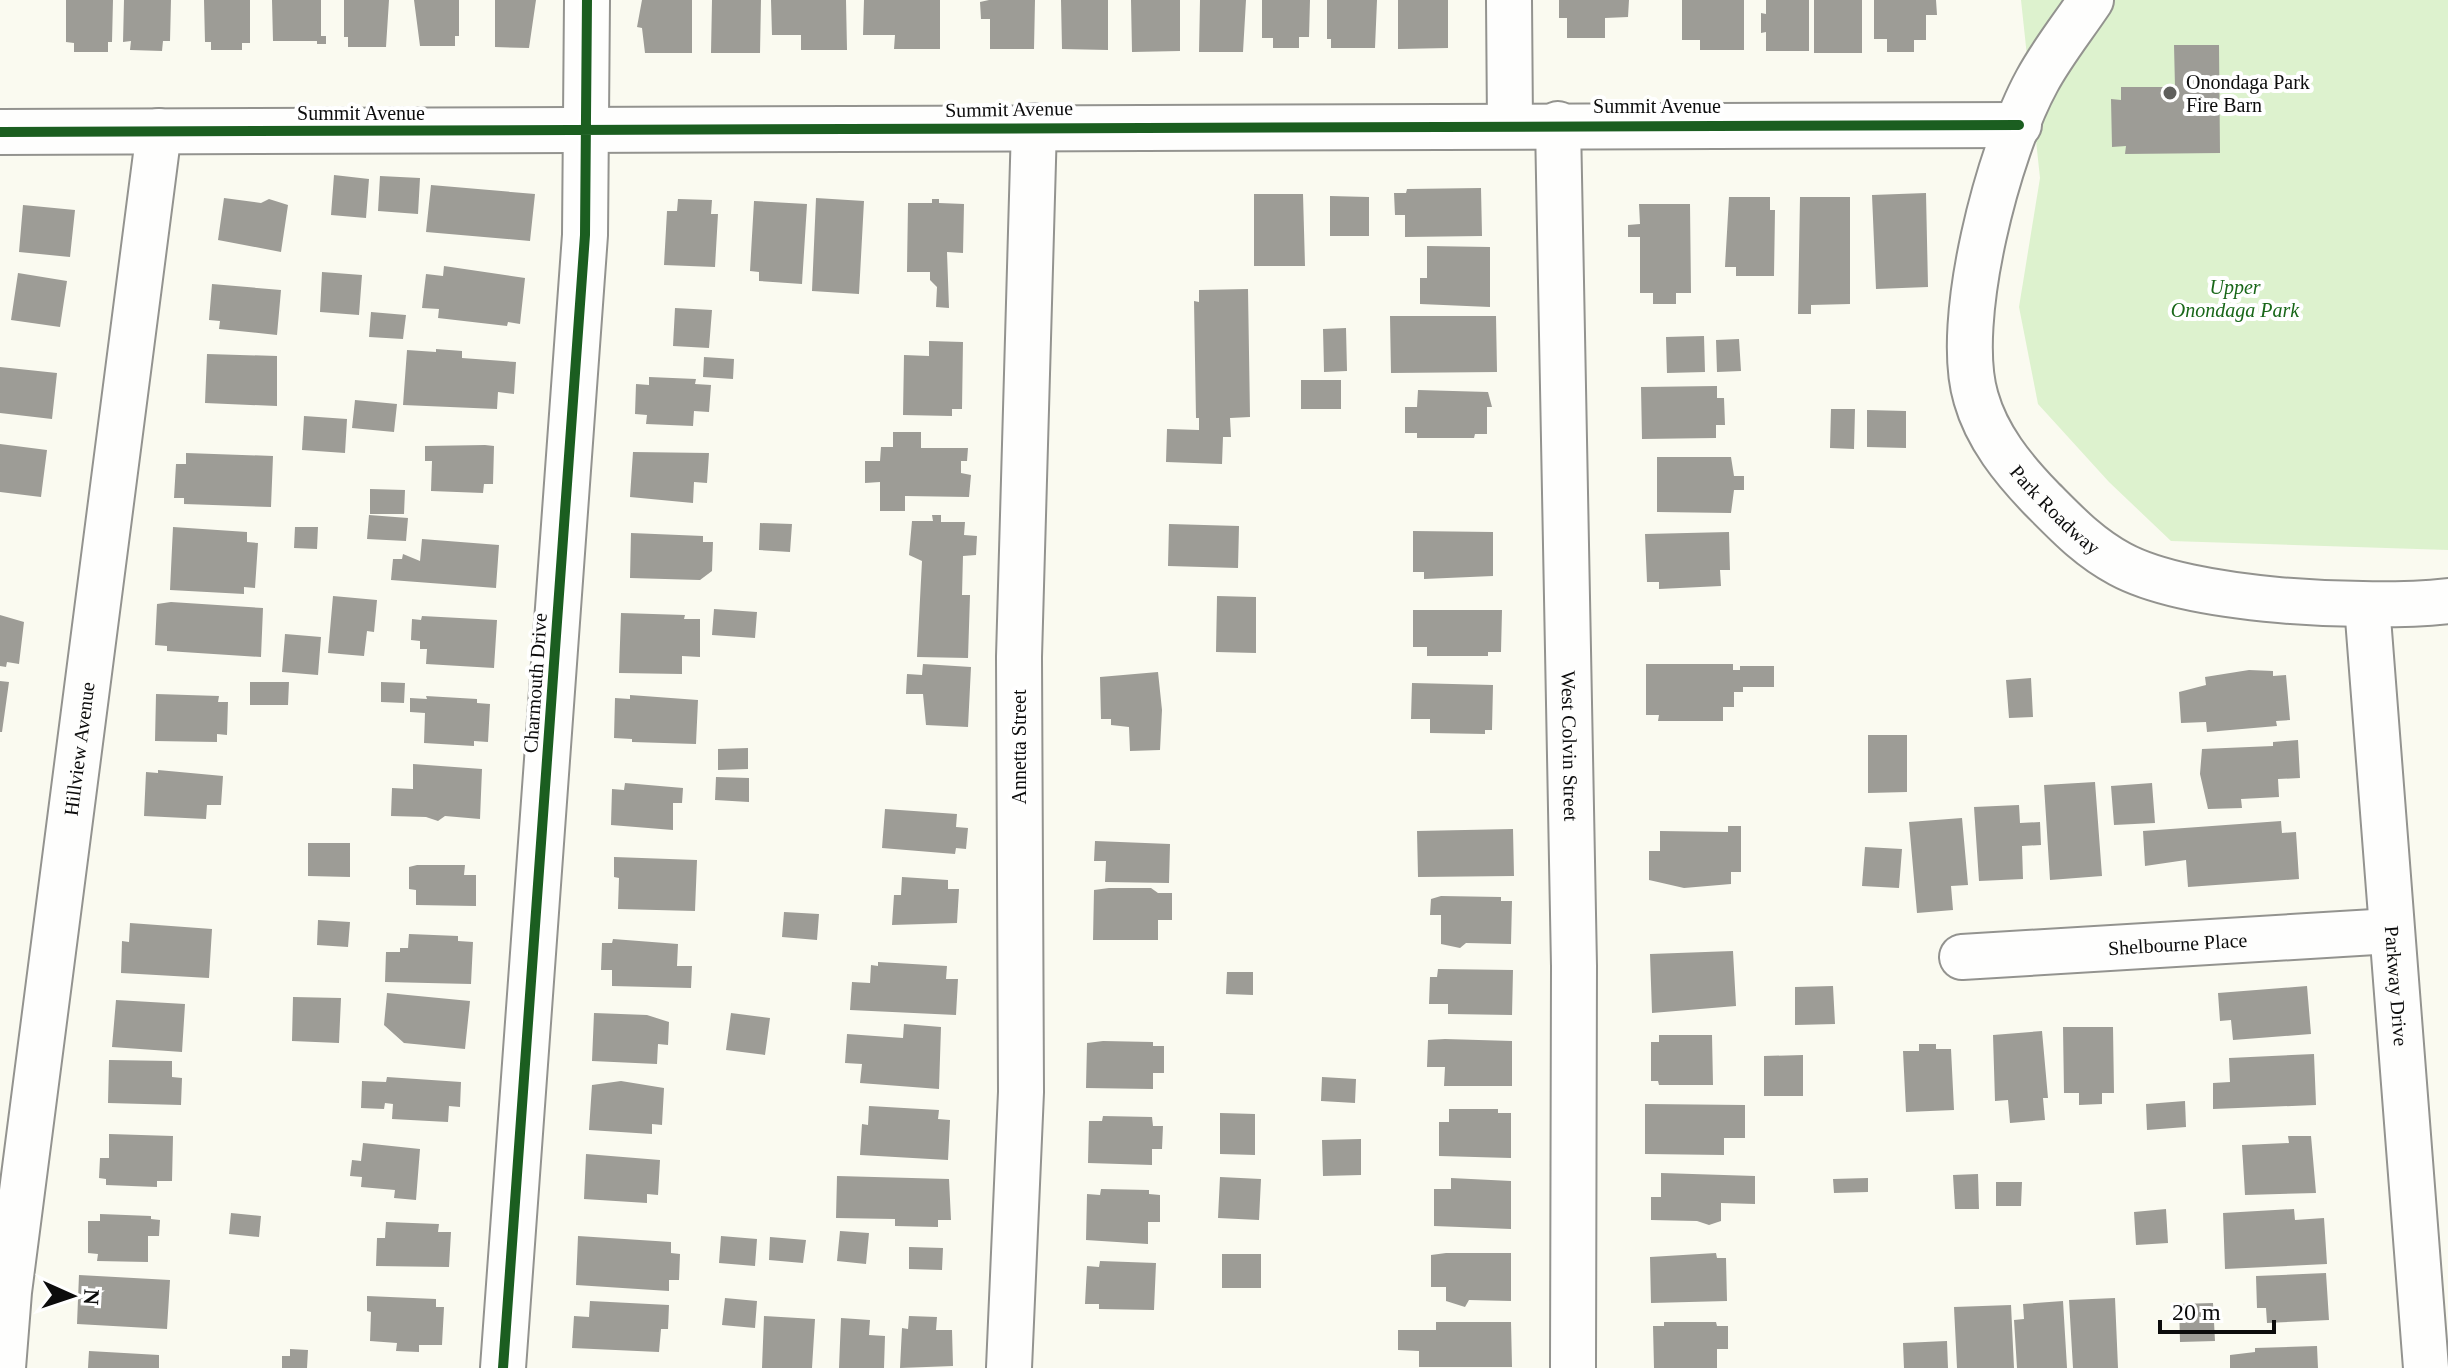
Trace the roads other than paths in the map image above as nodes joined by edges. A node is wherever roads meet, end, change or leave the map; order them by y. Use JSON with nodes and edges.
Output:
{"nodes":[{"id":1,"x":587,"y":0,"type":"edge"},
{"id":2,"x":1509,"y":0,"type":"edge"},
{"id":3,"x":2091,"y":0,"type":"edge"},
{"id":4,"x":1510,"y":124,"type":"junction"},
{"id":5,"x":1558,"y":124,"type":"junction"},
{"id":6,"x":2019,"y":125,"type":"junction"},
{"id":7,"x":1034,"y":126,"type":"junction"},
{"id":8,"x":159,"y":131,"type":"junction"},
{"id":9,"x":586,"y":131,"type":"junction"},
{"id":10,"x":0,"y":132,"type":"edge"},
{"id":11,"x":2448,"y":601,"type":"edge"},
{"id":12,"x":2367,"y":605,"type":"junction"},
{"id":13,"x":2391,"y":931,"type":"junction"},
{"id":14,"x":1962,"y":957,"type":"dead end"},
{"id":15,"x":3,"y":1368,"type":"edge"},
{"id":16,"x":503,"y":1368,"type":"edge"},
{"id":17,"x":1009,"y":1368,"type":"edge"},
{"id":18,"x":1573,"y":1368,"type":"edge"},
{"id":19,"x":2426,"y":1368,"type":"edge"}],
"edges":[{"from":1,"to":9,"type":"street","name":"Charmouth Drive"},
{"from":2,"to":4,"type":"street"},
{"from":3,"to":6,"type":"street","name":"Park Roadway"},
{"from":4,"to":5,"type":"street","name":"Summit Avenue"},
{"from":4,"to":7,"type":"street","name":"Summit Avenue"},
{"from":5,"to":6,"type":"street","name":"Summit Avenue"},
{"from":5,"to":18,"type":"street","name":"West Colvin Street"},
{"from":6,"to":12,"type":"street","name":"Park Roadway"},
{"from":7,"to":9,"type":"street","name":"Summit Avenue"},
{"from":7,"to":17,"type":"street","name":"Annetta Street"},
{"from":8,"to":9,"type":"street","name":"Summit Avenue"},
{"from":8,"to":10,"type":"street","name":"Summit Avenue"},
{"from":8,"to":15,"type":"street","name":"Hillview Avenue"},
{"from":9,"to":16,"type":"street","name":"Charmouth Drive"},
{"from":11,"to":12,"type":"street","name":"Park Roadway"},
{"from":12,"to":13,"type":"street","name":"Parkway Drive"},
{"from":13,"to":14,"type":"street","name":"Shelbourne Place"},
{"from":13,"to":19,"type":"street","name":"Parkway Drive"}]}
